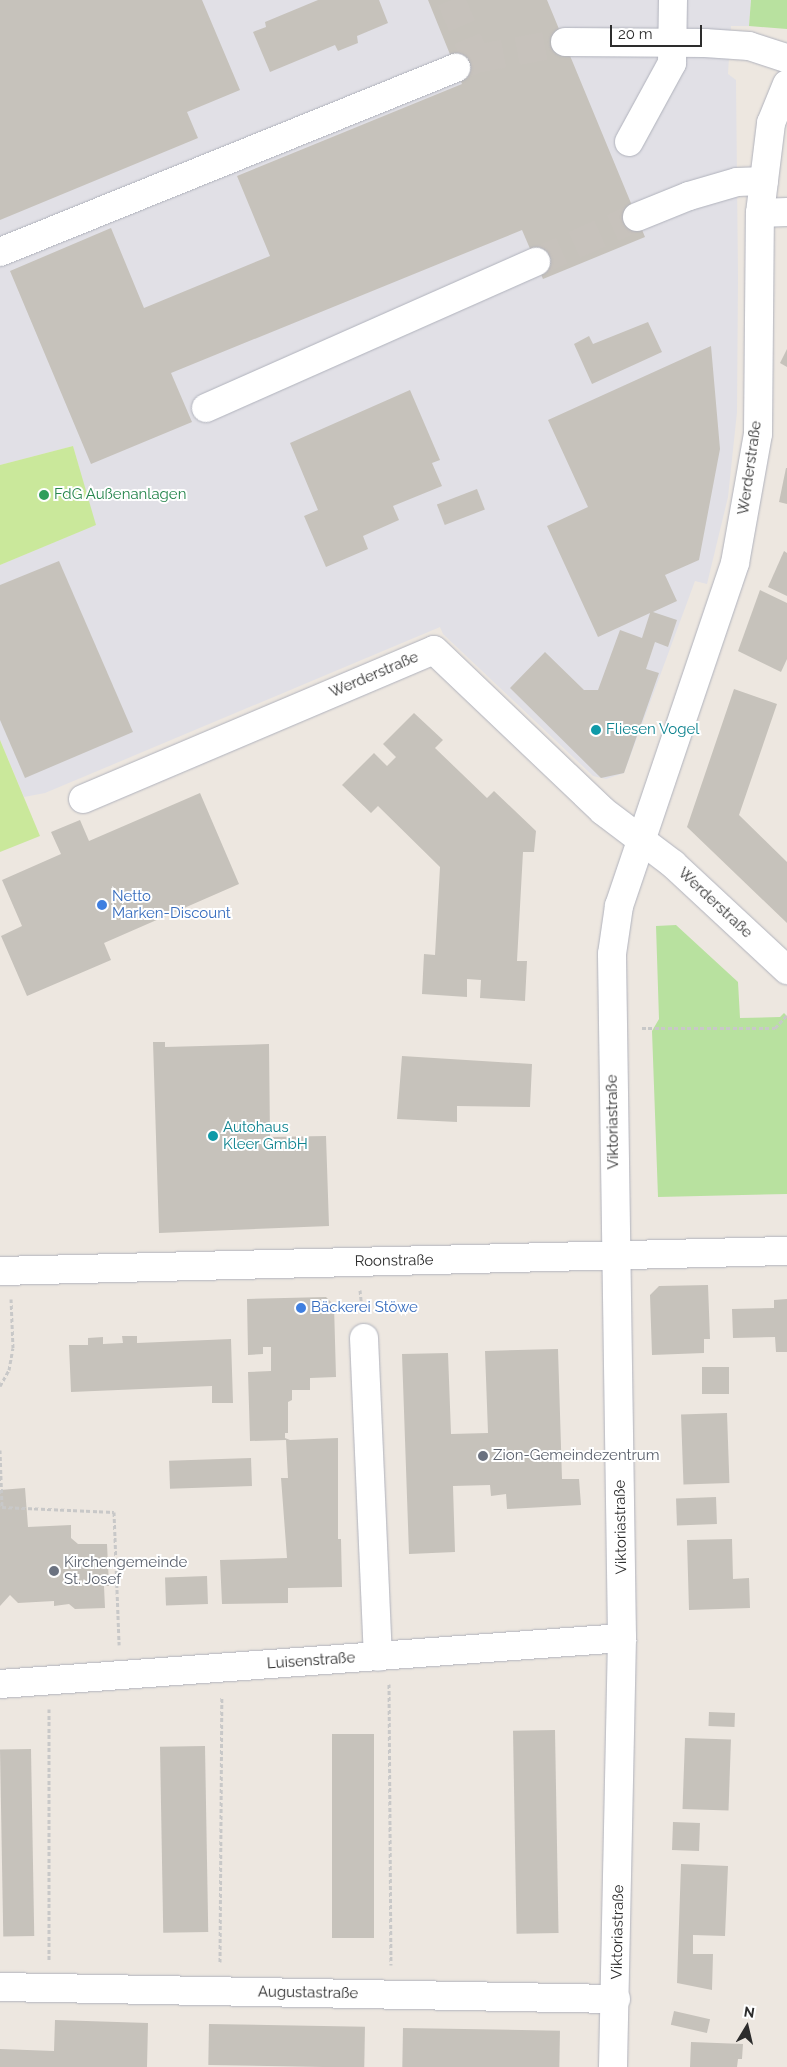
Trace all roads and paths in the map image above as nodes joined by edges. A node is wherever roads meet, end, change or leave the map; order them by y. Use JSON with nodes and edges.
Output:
{"nodes":[{"id":1,"x":673,"y":0,"type":"edge"},
{"id":2,"x":565,"y":42,"type":"tunnel mouth"},
{"id":3,"x":673,"y":44,"type":"junction"},
{"id":4,"x":787,"y":58,"type":"edge"},
{"id":5,"x":456,"y":68,"type":"tunnel mouth"},
{"id":6,"x":787,"y":84,"type":"edge"},
{"id":7,"x":629,"y":142,"type":"dead end"},
{"id":8,"x":764,"y":181,"type":"junction"},
{"id":9,"x":760,"y":212,"type":"junction"},
{"id":10,"x":787,"y":212,"type":"edge"},
{"id":11,"x":637,"y":217,"type":"tunnel mouth"},
{"id":12,"x":0,"y":252,"type":"edge"},
{"id":13,"x":536,"y":262,"type":"tunnel mouth"},
{"id":14,"x":206,"y":408,"type":"dead end"},
{"id":15,"x":83,"y":799,"type":"dead end"},
{"id":16,"x":640,"y":840,"type":"junction"},
{"id":17,"x":787,"y":970,"type":"edge"},
{"id":18,"x":787,"y":1015,"type":"edge"},
{"id":19,"x":611,"y":1028,"type":"junction"},
{"id":20,"x":787,"y":1250,"type":"edge"},
{"id":21,"x":616,"y":1254,"type":"junction"},
{"id":22,"x":359,"y":1262,"type":"junction"},
{"id":23,"x":5,"y":1271,"type":"edge"},
{"id":24,"x":364,"y":1338,"type":"joint"},
{"id":25,"x":0,"y":1386,"type":"edge"},
{"id":26,"x":0,"y":1450,"type":"edge"},
{"id":27,"x":622,"y":1638,"type":"junction"},
{"id":28,"x":383,"y":1656,"type":"junction"},
{"id":29,"x":222,"y":1668,"type":"junction"},
{"id":30,"x":120,"y":1676,"type":"junction"},
{"id":31,"x":49,"y":1680,"type":"junction"},
{"id":32,"x":0,"y":1684,"type":"edge"},
{"id":33,"x":0,"y":1988,"type":"edge"},
{"id":34,"x":49,"y":1988,"type":"junction"},
{"id":35,"x":220,"y":1992,"type":"junction"},
{"id":36,"x":391,"y":1995,"type":"junction"},
{"id":37,"x":616,"y":1999,"type":"junction"},
{"id":38,"x":613,"y":2067,"type":"edge"}],
"edges":[{"from":1,"to":3,"type":"street"},
{"from":2,"to":3,"type":"street"},
{"from":3,"to":4,"type":"street"},
{"from":3,"to":7,"type":"street"},
{"from":5,"to":12,"type":"street"},
{"from":6,"to":8,"type":"street","name":"Werderstraße"},
{"from":8,"to":9,"type":"street","name":"Werderstraße"},
{"from":8,"to":11,"type":"street"},
{"from":9,"to":10,"type":"street"},
{"from":9,"to":16,"type":"street","name":"Werderstraße"},
{"from":13,"to":14,"type":"street"},
{"from":15,"to":16,"type":"street","name":"Werderstraße"},
{"from":16,"to":17,"type":"street","name":"Werderstraße"},
{"from":16,"to":19,"type":"street","name":"Viktoriastraße"},
{"from":18,"to":19,"type":"path"},
{"from":19,"to":21,"type":"street","name":"Viktoriastraße"},
{"from":20,"to":21,"type":"street","name":"Roonstraße"},
{"from":21,"to":22,"type":"street","name":"Roonstraße"},
{"from":21,"to":27,"type":"street","name":"Viktoriastraße"},
{"from":22,"to":23,"type":"street","name":"Roonstraße"},
{"from":22,"to":24,"type":"path"},
{"from":23,"to":25,"type":"path"},
{"from":24,"to":28,"type":"street"},
{"from":26,"to":30,"type":"path"},
{"from":27,"to":28,"type":"street","name":"Luisenstraße"},
{"from":27,"to":37,"type":"street","name":"Viktoriastraße"},
{"from":28,"to":29,"type":"street","name":"Luisenstraße"},
{"from":28,"to":36,"type":"path"},
{"from":29,"to":30,"type":"street","name":"Luisenstraße"},
{"from":29,"to":35,"type":"path"},
{"from":30,"to":31,"type":"street","name":"Luisenstraße"},
{"from":31,"to":32,"type":"street","name":"Luisenstraße"},
{"from":31,"to":34,"type":"path"},
{"from":33,"to":34,"type":"street","name":"Augustastraße"},
{"from":34,"to":35,"type":"street","name":"Augustastraße"},
{"from":35,"to":36,"type":"street","name":"Augustastraße"},
{"from":36,"to":37,"type":"street","name":"Augustastraße"},
{"from":37,"to":38,"type":"street","name":"Viktoriastraße"}]}
